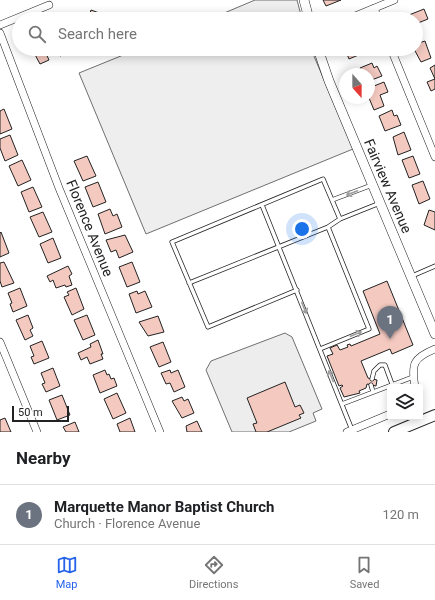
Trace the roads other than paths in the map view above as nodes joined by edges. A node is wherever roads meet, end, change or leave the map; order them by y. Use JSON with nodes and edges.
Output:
{"nodes":[{"id":1,"x":304,"y":0,"type":"edge"},
{"id":2,"x":394,"y":0,"type":"edge"},
{"id":3,"x":49,"y":5,"type":"dead end"},
{"id":4,"x":374,"y":8,"type":"junction"},
{"id":5,"x":32,"y":12,"type":"edge"},
{"id":6,"x":307,"y":12,"type":"edge"},
{"id":7,"x":365,"y":12,"type":"edge"},
{"id":8,"x":375,"y":12,"type":"edge"},
{"id":9,"x":12,"y":20,"type":"edge"},
{"id":10,"x":0,"y":25,"type":"edge"},
{"id":11,"x":0,"y":33,"type":"edge"},
{"id":12,"x":320,"y":56,"type":"edge"},
{"id":13,"x":394,"y":56,"type":"edge"},
{"id":14,"x":435,"y":157,"type":"edge"},
{"id":15,"x":373,"y":185,"type":"junction"},
{"id":16,"x":332,"y":200,"type":"junction"},
{"id":17,"x":380,"y":203,"type":"junction"},
{"id":18,"x":262,"y":204,"type":"junction"},
{"id":19,"x":340,"y":219,"type":"junction"},
{"id":20,"x":328,"y":228,"type":"junction"},
{"id":21,"x":280,"y":246,"type":"junction"},
{"id":22,"x":435,"y":266,"type":"edge"},
{"id":23,"x":411,"y":276,"type":"junction"},
{"id":24,"x":190,"y":283,"type":"junction"},
{"id":25,"x":297,"y":290,"type":"junction"},
{"id":26,"x":435,"y":334,"type":"edge"},
{"id":27,"x":0,"y":342,"type":"edge"},
{"id":28,"x":320,"y":349,"type":"junction"},
{"id":29,"x":435,"y":349,"type":"edge"},
{"id":30,"x":413,"y":376,"type":"junction"},
{"id":31,"x":372,"y":379,"type":"dead end"},
{"id":32,"x":392,"y":384,"type":"joint"},
{"id":33,"x":414,"y":384,"type":"edge"},
{"id":34,"x":371,"y":385,"type":"dead end"},
{"id":35,"x":387,"y":386,"type":"edge"},
{"id":36,"x":373,"y":392,"type":"junction"},
{"id":37,"x":342,"y":404,"type":"junction"},
{"id":38,"x":387,"y":415,"type":"edge"},
{"id":39,"x":435,"y":415,"type":"edge"},
{"id":40,"x":349,"y":431,"type":"edge"},
{"id":41,"x":37,"y":432,"type":"edge"},
{"id":42,"x":160,"y":432,"type":"edge"},
{"id":43,"x":394,"y":432,"type":"edge"}],
"edges":[{"from":1,"to":6,"type":"street"},
{"from":2,"to":4,"type":"street"},
{"from":3,"to":5,"type":"street"},
{"from":4,"to":7,"type":"street"},
{"from":4,"to":8,"type":"street"},
{"from":9,"to":10,"type":"street"},
{"from":11,"to":42,"type":"street","name":"Florence Avenue"},
{"from":12,"to":15,"type":"street","name":"Fairview Avenue"},
{"from":13,"to":14,"type":"street"},
{"from":15,"to":16,"type":"lane","one_way":true},
{"from":15,"to":17,"type":"street","name":"Fairview Avenue"},
{"from":16,"to":18,"type":"lane"},
{"from":16,"to":19,"type":"lane"},
{"from":17,"to":19,"type":"lane"},
{"from":17,"to":23,"type":"street","name":"Fairview Avenue"},
{"from":18,"to":21,"type":"lane"},
{"from":18,"to":24,"type":"lane"},
{"from":19,"to":20,"type":"lane"},
{"from":20,"to":21,"type":"lane"},
{"from":28,"to":20,"type":"lane","one_way":true},
{"from":21,"to":24,"type":"lane"},
{"from":21,"to":25,"type":"lane"},
{"from":22,"to":23,"type":"lane"},
{"from":23,"to":26,"type":"street","name":"Fairview Avenue"},
{"from":24,"to":25,"type":"lane"},
{"from":25,"to":28,"type":"lane","one_way":true},
{"from":27,"to":41,"type":"street"},
{"from":37,"to":28,"type":"lane","one_way":true},
{"from":29,"to":30,"type":"street"},
{"from":30,"to":32,"type":"lane"},
{"from":30,"to":33,"type":"street"},
{"from":31,"to":32,"type":"lane"},
{"from":34,"to":36,"type":"lane"},
{"from":35,"to":36,"type":"lane"},
{"from":36,"to":37,"type":"lane"},
{"from":37,"to":40,"type":"lane"},
{"from":38,"to":40,"type":"street"},
{"from":39,"to":43,"type":"main road"}]}
